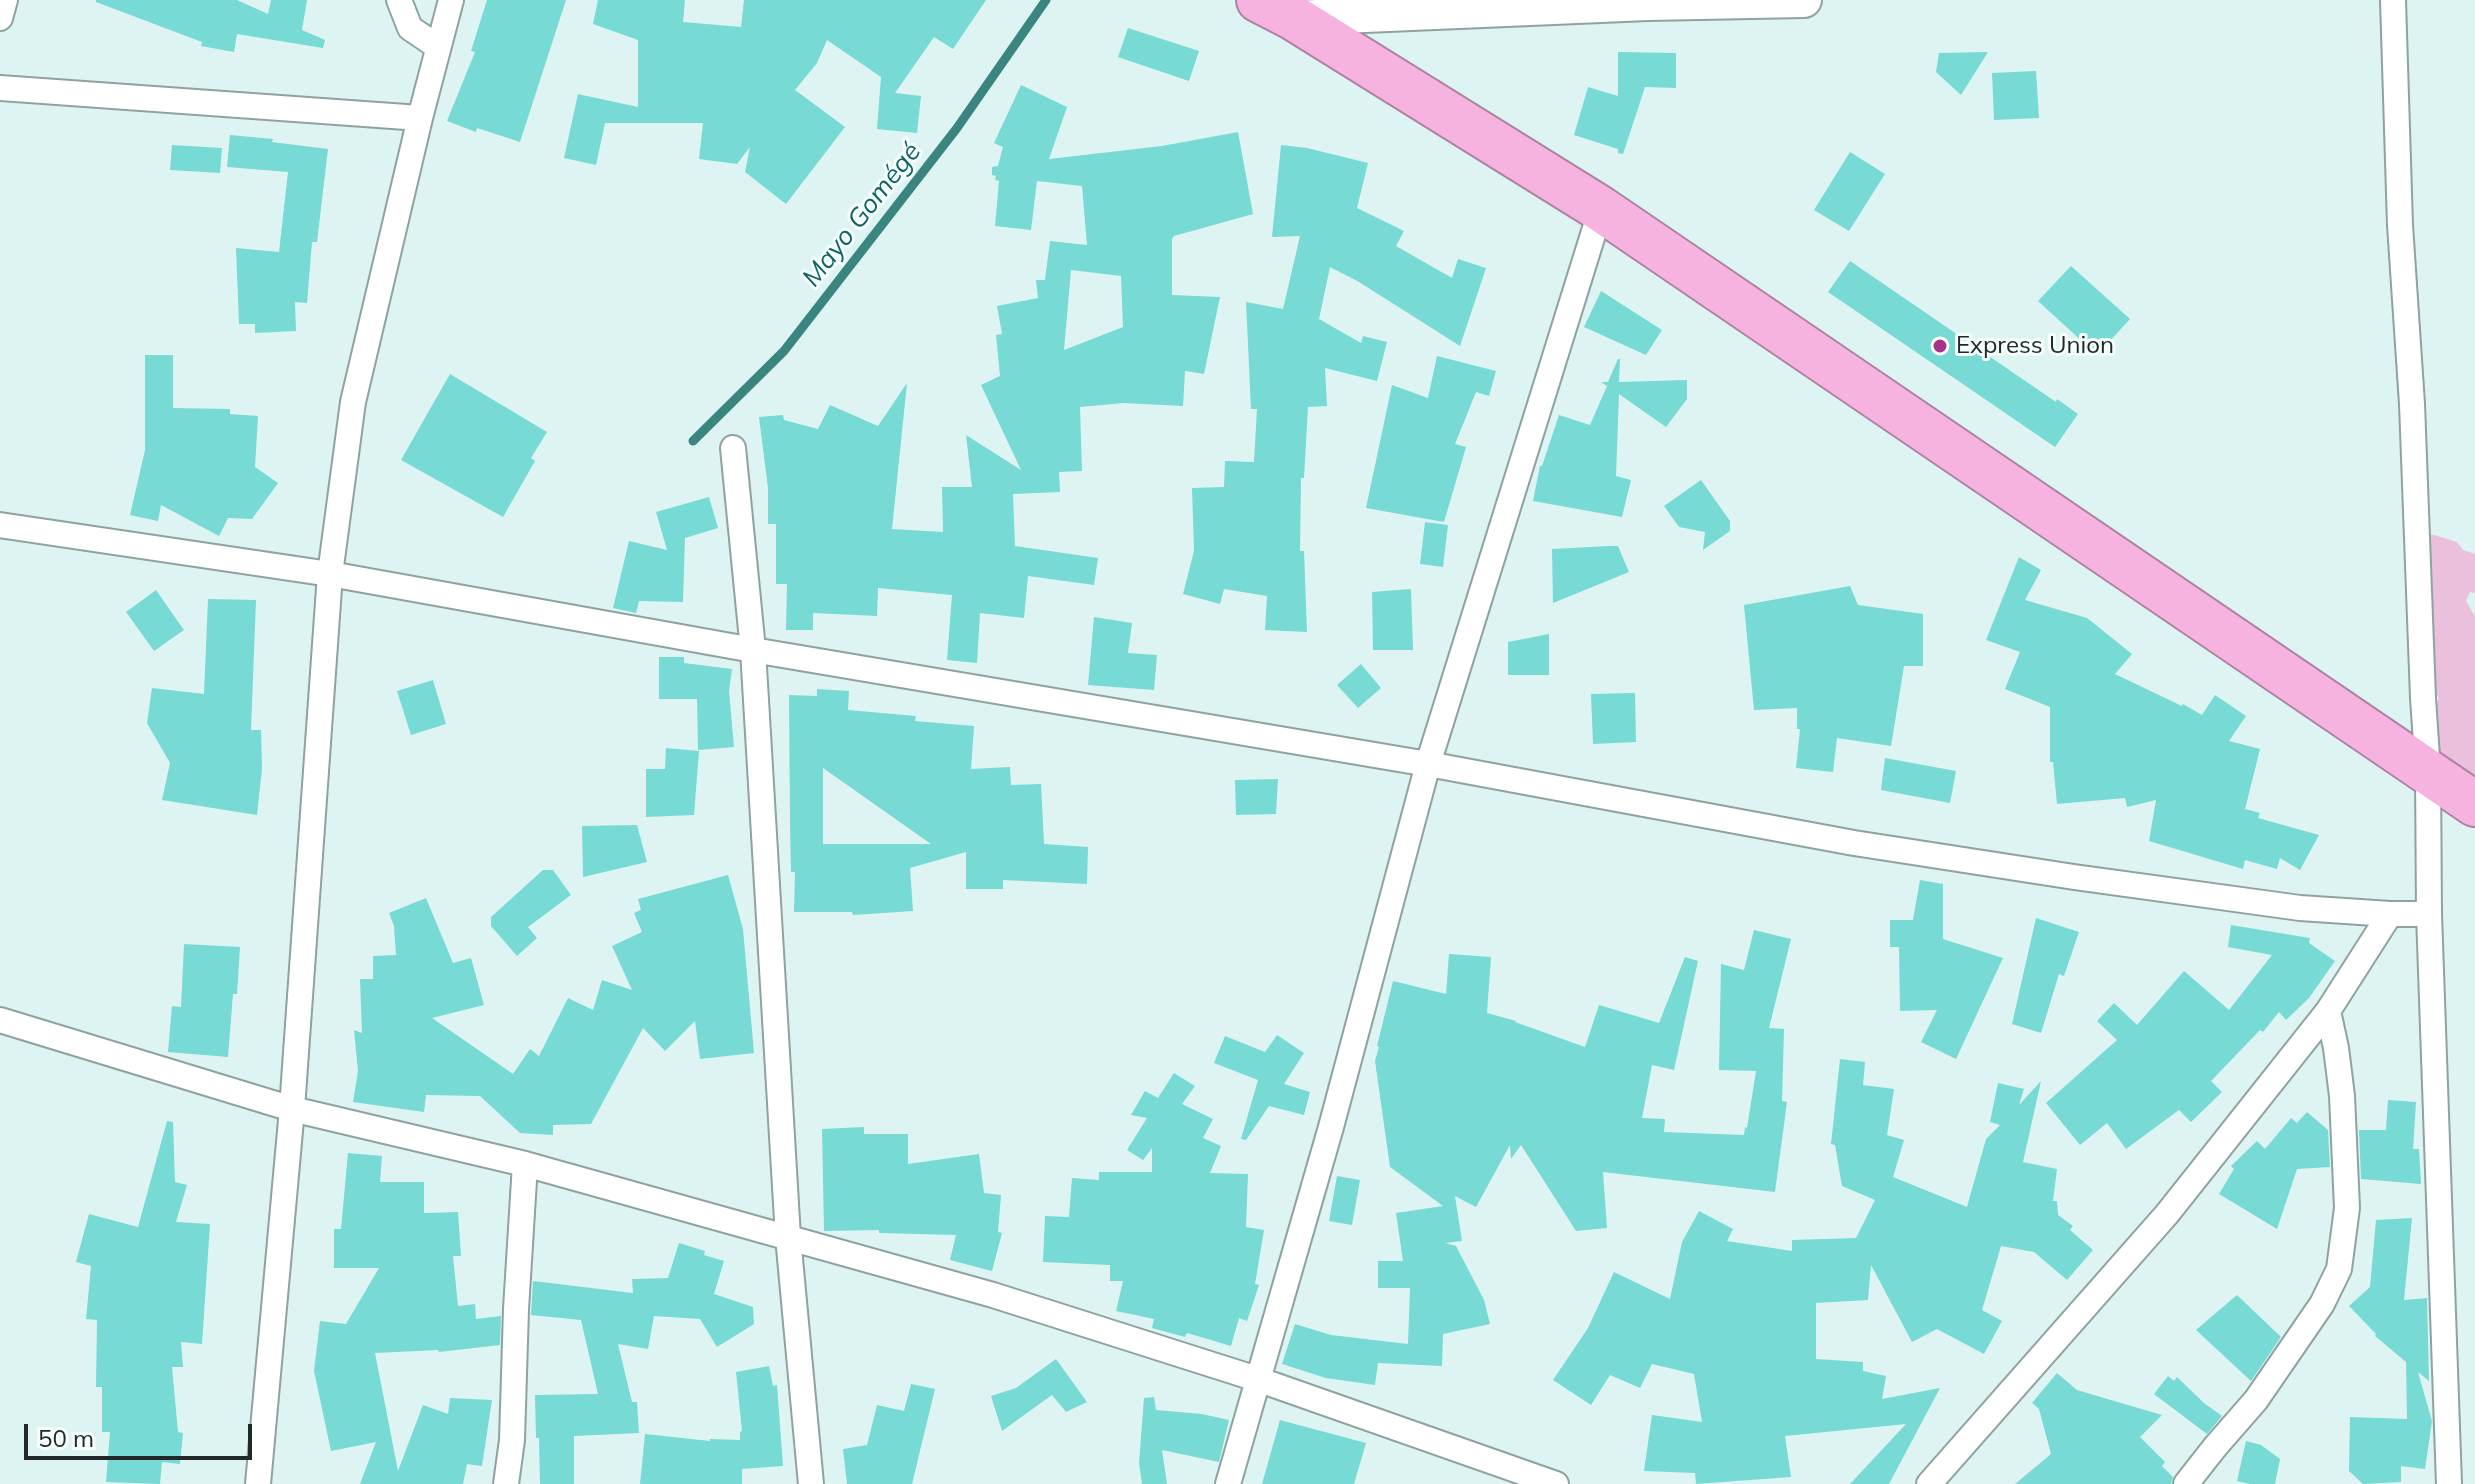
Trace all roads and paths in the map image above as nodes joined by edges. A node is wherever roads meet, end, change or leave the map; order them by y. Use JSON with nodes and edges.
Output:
{"nodes":[{"id":1,"x":5,"y":0,"type":"edge"},
{"id":2,"x":399,"y":0,"type":"edge"},
{"id":3,"x":451,"y":0,"type":"edge"},
{"id":4,"x":1804,"y":0,"type":"edge"},
{"id":5,"x":2393,"y":0,"type":"edge"},
{"id":6,"x":1648,"y":1,"type":"edge"},
{"id":7,"x":1277,"y":9,"type":"edge"},
{"id":8,"x":0,"y":18,"type":"edge"},
{"id":9,"x":438,"y":47,"type":"junction"},
{"id":10,"x":0,"y":88,"type":"edge"},
{"id":11,"x":420,"y":118,"type":"junction"},
{"id":12,"x":1601,"y":209,"type":"junction"},
{"id":13,"x":733,"y":448,"type":"dead end"},
{"id":14,"x":0,"y":525,"type":"edge"},
{"id":15,"x":330,"y":574,"type":"junction"},
{"id":16,"x":753,"y":650,"type":"junction"},
{"id":17,"x":1428,"y":764,"type":"junction"},
{"id":18,"x":2428,"y":772,"type":"junction"},
{"id":19,"x":2475,"y":804,"type":"edge"},
{"id":20,"x":2390,"y":914,"type":"junction"},
{"id":21,"x":2429,"y":914,"type":"junction"},
{"id":22,"x":2328,"y":1011,"type":"junction"},
{"id":23,"x":0,"y":1020,"type":"edge"},
{"id":24,"x":292,"y":1109,"type":"junction"},
{"id":25,"x":525,"y":1164,"type":"junction"},
{"id":26,"x":788,"y":1237,"type":"junction"},
{"id":27,"x":1257,"y":1379,"type":"junction"},
{"id":28,"x":258,"y":1484,"type":"edge"},
{"id":29,"x":506,"y":1484,"type":"edge"},
{"id":30,"x":811,"y":1484,"type":"edge"},
{"id":31,"x":1228,"y":1484,"type":"edge"},
{"id":32,"x":1556,"y":1484,"type":"edge"},
{"id":33,"x":1929,"y":1484,"type":"edge"},
{"id":34,"x":2186,"y":1484,"type":"edge"},
{"id":35,"x":2449,"y":1484,"type":"edge"}],
"edges":[{"from":1,"to":8,"type":"street"},
{"from":2,"to":9,"type":"street"},
{"from":3,"to":9,"type":"street"},
{"from":4,"to":6,"type":"street"},
{"from":5,"to":18,"type":"street"},
{"from":6,"to":7,"type":"street"},
{"from":7,"to":12,"type":"highway"},
{"from":9,"to":11,"type":"street"},
{"from":10,"to":11,"type":"street"},
{"from":11,"to":15,"type":"street"},
{"from":12,"to":17,"type":"street"},
{"from":12,"to":18,"type":"highway"},
{"from":13,"to":16,"type":"street"},
{"from":14,"to":15,"type":"street"},
{"from":15,"to":16,"type":"street"},
{"from":15,"to":24,"type":"street"},
{"from":16,"to":17,"type":"street"},
{"from":16,"to":26,"type":"street"},
{"from":17,"to":20,"type":"street"},
{"from":17,"to":27,"type":"street"},
{"from":18,"to":19,"type":"highway"},
{"from":18,"to":21,"type":"street"},
{"from":20,"to":21,"type":"street"},
{"from":20,"to":22,"type":"street"},
{"from":21,"to":35,"type":"street"},
{"from":22,"to":33,"type":"street"},
{"from":22,"to":34,"type":"street"},
{"from":23,"to":24,"type":"street"},
{"from":24,"to":25,"type":"street"},
{"from":24,"to":28,"type":"street"},
{"from":25,"to":26,"type":"street"},
{"from":25,"to":29,"type":"street"},
{"from":26,"to":27,"type":"street"},
{"from":26,"to":30,"type":"street"},
{"from":27,"to":31,"type":"street"},
{"from":27,"to":32,"type":"street"}]}
